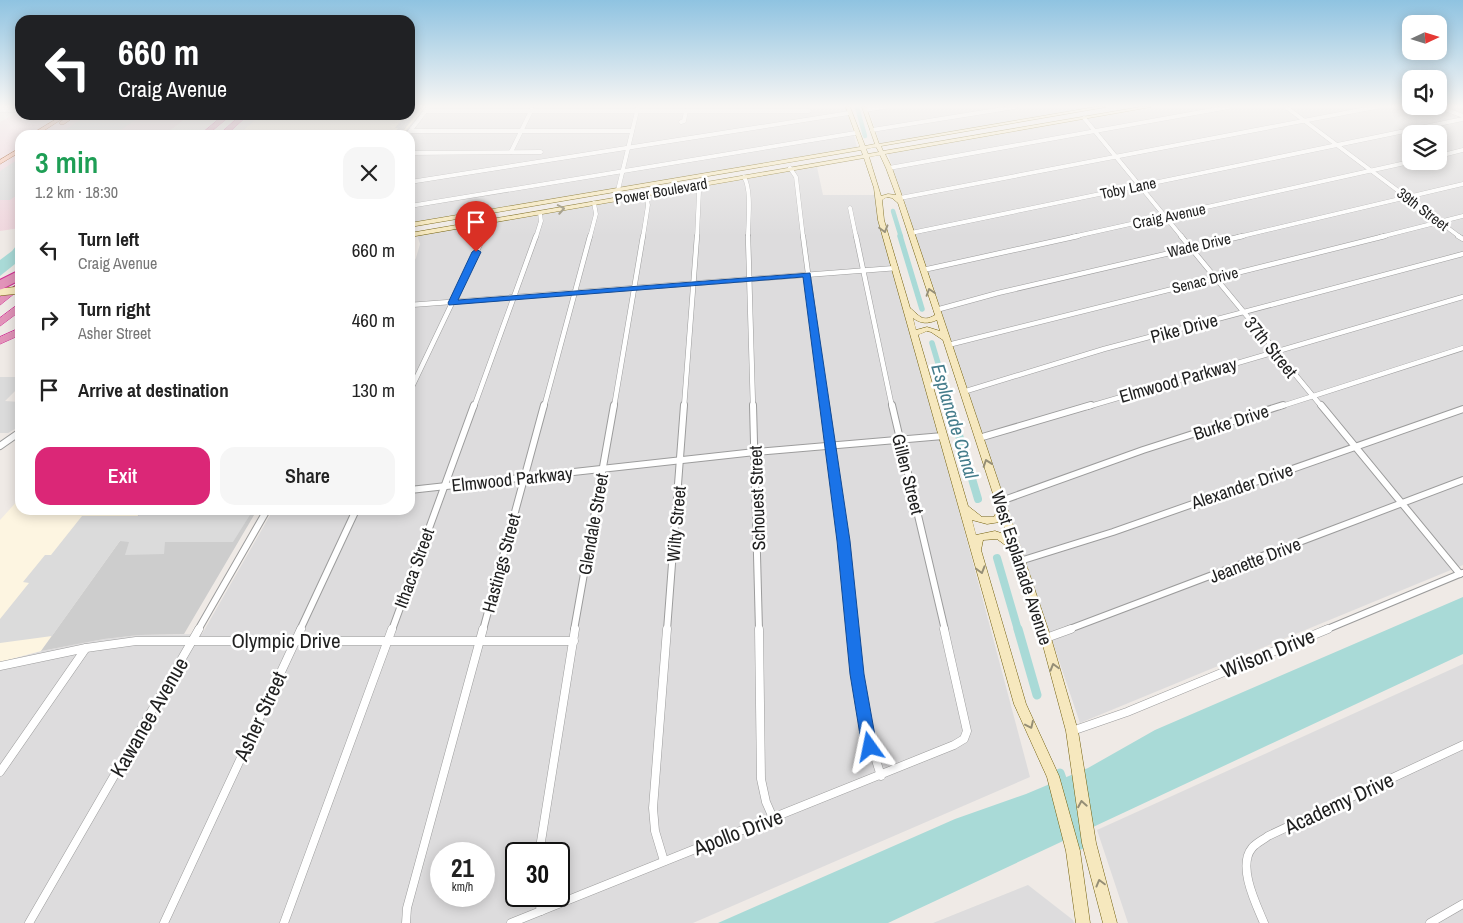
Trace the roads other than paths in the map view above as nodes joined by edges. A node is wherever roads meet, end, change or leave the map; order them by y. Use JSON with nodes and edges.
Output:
{"nodes":[{"id":1,"x":12,"y":150,"type":"edge"},
{"id":2,"x":609,"y":150,"type":"edge"},
{"id":3,"x":627,"y":150,"type":"edge"},
{"id":4,"x":750,"y":150,"type":"edge"},
{"id":5,"x":868,"y":150,"type":"edge"},
{"id":6,"x":880,"y":150,"type":"edge"},
{"id":7,"x":989,"y":150,"type":"edge"},
{"id":8,"x":1110,"y":150,"type":"edge"},
{"id":9,"x":1152,"y":150,"type":"edge"},
{"id":10,"x":1319,"y":150,"type":"edge"},
{"id":11,"x":1344,"y":150,"type":"edge"},
{"id":12,"x":1463,"y":150,"type":"edge"},
{"id":13,"x":15,"y":152,"type":"edge"},
{"id":14,"x":415,"y":152,"type":"edge"},
{"id":15,"x":511,"y":152,"type":"joint"},
{"id":16,"x":542,"y":152,"type":"dead end"},
{"id":17,"x":864,"y":152,"type":"junction"},
{"id":18,"x":1447,"y":154,"type":"edge"},
{"id":19,"x":1116,"y":157,"type":"junction"},
{"id":20,"x":804,"y":158,"type":"junction"},
{"id":21,"x":0,"y":160,"type":"edge"},
{"id":22,"x":778,"y":163,"type":"junction"},
{"id":23,"x":1402,"y":164,"type":"edge"},
{"id":24,"x":809,"y":165,"type":"junction"},
{"id":25,"x":790,"y":168,"type":"junction"},
{"id":26,"x":889,"y":168,"type":"junction"},
{"id":27,"x":622,"y":171,"type":"junction"},
{"id":28,"x":1371,"y":171,"type":"junction"},
{"id":29,"x":765,"y":173,"type":"junction"},
{"id":30,"x":744,"y":177,"type":"junction"},
{"id":31,"x":415,"y":181,"type":"edge"},
{"id":32,"x":662,"y":182,"type":"junction"},
{"id":33,"x":1463,"y":184,"type":"edge"},
{"id":34,"x":696,"y":186,"type":"junction"},
{"id":35,"x":1140,"y":186,"type":"junction"},
{"id":36,"x":618,"y":190,"type":"junction"},
{"id":37,"x":646,"y":194,"type":"junction"},
{"id":38,"x":631,"y":197,"type":"junction"},
{"id":39,"x":1407,"y":197,"type":"junction"},
{"id":40,"x":879,"y":198,"type":"junction"},
{"id":41,"x":901,"y":200,"type":"junction"},
{"id":42,"x":594,"y":203,"type":"junction"},
{"id":43,"x":415,"y":205,"type":"edge"},
{"id":44,"x":511,"y":208,"type":"junction"},
{"id":45,"x":850,"y":208,"type":"dead end"},
{"id":46,"x":540,"y":213,"type":"junction"},
{"id":47,"x":471,"y":215,"type":"junction"},
{"id":48,"x":1165,"y":216,"type":"junction"},
{"id":49,"x":1463,"y":216,"type":"edge"},
{"id":50,"x":510,"y":218,"type":"junction"},
{"id":51,"x":484,"y":222,"type":"junction"},
{"id":52,"x":1440,"y":222,"type":"junction"},
{"id":53,"x":422,"y":223,"type":"junction"},
{"id":54,"x":415,"y":225,"type":"edge"},
{"id":55,"x":461,"y":226,"type":"junction"},
{"id":56,"x":415,"y":229,"type":"edge"},
{"id":57,"x":911,"y":233,"type":"junction"},
{"id":58,"x":415,"y":234,"type":"edge"},
{"id":59,"x":1463,"y":239,"type":"edge"},
{"id":60,"x":1190,"y":248,"type":"junction"},
{"id":61,"x":1463,"y":254,"type":"edge"},
{"id":62,"x":896,"y":268,"type":"junction"},
{"id":63,"x":923,"y":270,"type":"junction"},
{"id":64,"x":863,"y":271,"type":"junction"},
{"id":65,"x":807,"y":274,"type":"junction"},
{"id":66,"x":15,"y":277,"type":"edge"},
{"id":67,"x":1215,"y":278,"type":"junction"},
{"id":68,"x":748,"y":279,"type":"junction"},
{"id":69,"x":15,"y":281,"type":"edge"},
{"id":70,"x":694,"y":283,"type":"junction"},
{"id":71,"x":0,"y":284,"type":"edge"},
{"id":72,"x":634,"y":288,"type":"junction"},
{"id":73,"x":15,"y":289,"type":"edge"},
{"id":74,"x":15,"y":290,"type":"edge"},
{"id":75,"x":0,"y":292,"type":"edge"},
{"id":76,"x":574,"y":293,"type":"junction"},
{"id":77,"x":1463,"y":297,"type":"edge"},
{"id":78,"x":514,"y":298,"type":"junction"},
{"id":79,"x":0,"y":302,"type":"edge"},
{"id":80,"x":452,"y":303,"type":"junction"},
{"id":81,"x":415,"y":304,"type":"edge"},
{"id":82,"x":907,"y":308,"type":"junction"},
{"id":83,"x":15,"y":310,"type":"edge"},
{"id":84,"x":1243,"y":312,"type":"junction"},
{"id":85,"x":937,"y":313,"type":"junction"},
{"id":86,"x":0,"y":323,"type":"edge"},
{"id":87,"x":15,"y":334,"type":"edge"},
{"id":88,"x":915,"y":334,"type":"junction"},
{"id":89,"x":0,"y":341,"type":"edge"},
{"id":90,"x":947,"y":342,"type":"junction"},
{"id":91,"x":1463,"y":348,"type":"edge"},
{"id":92,"x":1275,"y":351,"type":"junction"},
{"id":93,"x":415,"y":380,"type":"edge"},
{"id":94,"x":964,"y":392,"type":"junction"},
{"id":95,"x":1312,"y":396,"type":"junction"},
{"id":96,"x":1463,"y":409,"type":"edge"},
{"id":97,"x":15,"y":436,"type":"edge"},
{"id":98,"x":943,"y":436,"type":"junction"},
{"id":99,"x":979,"y":438,"type":"junction"},
{"id":100,"x":900,"y":440,"type":"junction"},
{"id":101,"x":831,"y":445,"type":"junction"},
{"id":102,"x":0,"y":446,"type":"edge"},
{"id":103,"x":1354,"y":447,"type":"junction"},
{"id":104,"x":755,"y":452,"type":"junction"},
{"id":105,"x":681,"y":460,"type":"junction"},
{"id":106,"x":604,"y":469,"type":"junction"},
{"id":107,"x":524,"y":477,"type":"junction"},
{"id":108,"x":1463,"y":480,"type":"edge"},
{"id":109,"x":444,"y":486,"type":"junction"},
{"id":110,"x":415,"y":489,"type":"edge"},
{"id":111,"x":1400,"y":504,"type":"junction"},
{"id":112,"x":1002,"y":505,"type":"junction"},
{"id":113,"x":962,"y":506,"type":"junction"},
{"id":114,"x":264,"y":515,"type":"edge"},
{"id":115,"x":354,"y":515,"type":"edge"},
{"id":116,"x":1016,"y":548,"type":"junction"},
{"id":117,"x":976,"y":552,"type":"junction"},
{"id":118,"x":1020,"y":560,"type":"junction"},
{"id":119,"x":1461,"y":573,"type":"edge"},
{"id":120,"x":1046,"y":638,"type":"junction"},
{"id":121,"x":193,"y":640,"type":"junction"},
{"id":122,"x":389,"y":640,"type":"junction"},
{"id":123,"x":480,"y":640,"type":"junction"},
{"id":124,"x":295,"y":641,"type":"junction"},
{"id":125,"x":574,"y":641,"type":"junction"},
{"id":126,"x":86,"y":648,"type":"junction"},
{"id":127,"x":0,"y":666,"type":"edge"},
{"id":128,"x":1072,"y":731,"type":"junction"},
{"id":129,"x":964,"y":739,"type":"joint"},
{"id":130,"x":1463,"y":744,"type":"edge"},
{"id":131,"x":0,"y":772,"type":"edge"},
{"id":132,"x":881,"y":776,"type":"junction"},
{"id":133,"x":773,"y":818,"type":"junction"},
{"id":134,"x":541,"y":842,"type":"edge"},
{"id":135,"x":664,"y":862,"type":"junction"},
{"id":136,"x":1463,"y":904,"type":"edge"},
{"id":137,"x":540,"y":907,"type":"edge"},
{"id":138,"x":541,"y":911,"type":"junction"},
{"id":139,"x":29,"y":923,"type":"edge"},
{"id":140,"x":164,"y":923,"type":"edge"},
{"id":141,"x":284,"y":923,"type":"edge"},
{"id":142,"x":406,"y":923,"type":"edge"},
{"id":143,"x":511,"y":923,"type":"edge"},
{"id":144,"x":1083,"y":923,"type":"edge"},
{"id":145,"x":1110,"y":923,"type":"edge"},
{"id":146,"x":1264,"y":923,"type":"edge"},
{"id":147,"x":1430,"y":923,"type":"edge"}],
"edges":[{"from":1,"to":21,"type":"main road"},
{"from":2,"to":31,"type":"street"},
{"from":3,"to":27,"type":"street"},
{"from":4,"to":27,"type":"street"},
{"from":5,"to":17,"type":"main road","name":"Power Boulevard"},
{"from":6,"to":26,"type":"main road","name":"West Esplanade Avenue"},
{"from":7,"to":26,"type":"street"},
{"from":8,"to":19,"type":"street","name":"37th Street"},
{"from":9,"to":19,"type":"street"},
{"from":10,"to":35,"type":"street","name":"Toby Lane"},
{"from":11,"to":28,"type":"street","name":"39th Street"},
{"from":12,"to":18,"type":"street"},
{"from":13,"to":21,"type":"main road"},
{"from":14,"to":15,"type":"street"},
{"from":15,"to":16,"type":"street"},
{"from":17,"to":20,"type":"main road","name":"Power Boulevard"},
{"from":17,"to":24,"type":"main road","name":"Power Boulevard"},
{"from":17,"to":40,"type":"main road"},
{"from":19,"to":35,"type":"street","name":"37th Street"},
{"from":19,"to":41,"type":"street"},
{"from":20,"to":22,"type":"main road","name":"Power Boulevard"},
{"from":20,"to":24,"type":"main road"},
{"from":22,"to":29,"type":"main road"},
{"from":22,"to":32,"type":"main road","name":"Power Boulevard"},
{"from":23,"to":28,"type":"street","name":"Craig Avenue"},
{"from":24,"to":25,"type":"main road","name":"Power Boulevard"},
{"from":25,"to":29,"type":"main road","name":"Power Boulevard"},
{"from":25,"to":65,"type":"street"},
{"from":26,"to":41,"type":"main road","name":"West Esplanade Avenue"},
{"from":27,"to":36,"type":"street"},
{"from":27,"to":43,"type":"street"},
{"from":28,"to":39,"type":"street","name":"39th Street"},
{"from":28,"to":48,"type":"street","name":"Craig Avenue"},
{"from":29,"to":30,"type":"main road","name":"Power Boulevard"},
{"from":30,"to":34,"type":"main road","name":"Power Boulevard"},
{"from":30,"to":68,"type":"street","name":"Schouest Street"},
{"from":32,"to":36,"type":"main road","name":"Power Boulevard"},
{"from":32,"to":38,"type":"main road"},
{"from":33,"to":39,"type":"street","name":"Wade Drive"},
{"from":34,"to":37,"type":"main road","name":"Power Boulevard"},
{"from":34,"to":70,"type":"street","name":"Wilty Street"},
{"from":35,"to":48,"type":"street","name":"37th Street"},
{"from":35,"to":57,"type":"street","name":"Toby Lane"},
{"from":36,"to":44,"type":"main road","name":"Power Boulevard"},
{"from":37,"to":38,"type":"main road","name":"Power Boulevard"},
{"from":37,"to":72,"type":"street","name":"Glendale Street"},
{"from":38,"to":42,"type":"main road","name":"Power Boulevard"},
{"from":39,"to":52,"type":"street","name":"39th Street"},
{"from":39,"to":60,"type":"street","name":"Wade Drive"},
{"from":40,"to":41,"type":"main road"},
{"from":40,"to":62,"type":"main road","one_way":true},
{"from":41,"to":57,"type":"main road","name":"West Esplanade Avenue"},
{"from":46,"to":42,"type":"main road","name":"Power Boulevard","one_way":true},
{"from":42,"to":76,"type":"street","name":"Hastings Street"},
{"from":44,"to":47,"type":"main road","name":"Power Boulevard"},
{"from":44,"to":50,"type":"main road"},
{"from":45,"to":64,"type":"street","name":"Gillen Street"},
{"from":46,"to":50,"type":"main road","name":"Power Boulevard"},
{"from":46,"to":78,"type":"street","name":"Ithaca Street"},
{"from":47,"to":53,"type":"main road","name":"Power Boulevard"},
{"from":47,"to":55,"type":"main road"},
{"from":48,"to":60,"type":"street","name":"37th Street"},
{"from":48,"to":63,"type":"street","name":"Craig Avenue"},
{"from":49,"to":52,"type":"street","name":"Senac Drive"},
{"from":50,"to":51,"type":"main road","name":"Power Boulevard"},
{"from":51,"to":55,"type":"main road","name":"Power Boulevard"},
{"from":51,"to":80,"type":"street"},
{"from":52,"to":59,"type":"street","name":"39th Street"},
{"from":52,"to":67,"type":"street","name":"Senac Drive"},
{"from":53,"to":54,"type":"main road","name":"Power Boulevard"},
{"from":53,"to":56,"type":"main road"},
{"from":55,"to":58,"type":"main road","name":"Power Boulevard"},
{"from":57,"to":63,"type":"main road","name":"West Esplanade Avenue"},
{"from":60,"to":67,"type":"street","name":"37th Street"},
{"from":60,"to":85,"type":"street","name":"Wade Drive"},
{"from":61,"to":84,"type":"street","name":"Pike Drive"},
{"from":62,"to":64,"type":"street"},
{"from":62,"to":82,"type":"main road"},
{"from":85,"to":63,"type":"main road","name":"West Esplanade Avenue","one_way":true},
{"from":64,"to":65,"type":"street"},
{"from":64,"to":100,"type":"street","name":"Gillen Street"},
{"from":65,"to":68,"type":"street"},
{"from":65,"to":101,"type":"street"},
{"from":66,"to":71,"type":"highway","bridge":true},
{"from":67,"to":84,"type":"street","name":"37th Street"},
{"from":67,"to":90,"type":"street","name":"Senac Drive"},
{"from":68,"to":70,"type":"street"},
{"from":68,"to":104,"type":"street","name":"Schouest Street"},
{"from":69,"to":71,"type":"main road","bridge":true},
{"from":70,"to":72,"type":"street"},
{"from":70,"to":105,"type":"street","name":"Wilty Street"},
{"from":72,"to":76,"type":"street"},
{"from":72,"to":106,"type":"street","name":"Glendale Street"},
{"from":73,"to":79,"type":"highway"},
{"from":74,"to":75,"type":"main road","bridge":true},
{"from":76,"to":78,"type":"street"},
{"from":76,"to":107,"type":"street","name":"Hastings Street"},
{"from":77,"to":92,"type":"street","name":"Elmwood Parkway"},
{"from":78,"to":80,"type":"street"},
{"from":78,"to":109,"type":"street","name":"Ithaca Street"},
{"from":80,"to":81,"type":"street"},
{"from":80,"to":93,"type":"street"},
{"from":82,"to":85,"type":"main road"},
{"from":82,"to":88,"type":"main road"},
{"from":83,"to":86,"type":"highway"},
{"from":84,"to":92,"type":"street","name":"37th Street"},
{"from":84,"to":94,"type":"street","name":"Pike Drive"},
{"from":85,"to":90,"type":"main road","name":"West Esplanade Avenue"},
{"from":87,"to":89,"type":"highway"},
{"from":88,"to":90,"type":"main road"},
{"from":88,"to":98,"type":"main road"},
{"from":90,"to":94,"type":"main road","name":"West Esplanade Avenue"},
{"from":91,"to":95,"type":"street","name":"Burke Drive"},
{"from":92,"to":95,"type":"street","name":"37th Street"},
{"from":92,"to":99,"type":"street","name":"Elmwood Parkway"},
{"from":94,"to":99,"type":"main road","name":"West Esplanade Avenue"},
{"from":95,"to":103,"type":"street","name":"37th Street"},
{"from":95,"to":112,"type":"street","name":"Burke Drive"},
{"from":96,"to":103,"type":"street","name":"Alexander Drive"},
{"from":97,"to":102,"type":"street"},
{"from":98,"to":100,"type":"street","name":"Elmwood Parkway"},
{"from":98,"to":113,"type":"main road"},
{"from":112,"to":99,"type":"main road","name":"West Esplanade Avenue","one_way":true},
{"from":100,"to":101,"type":"street","name":"Elmwood Parkway"},
{"from":100,"to":129,"type":"street","name":"Gillen Street"},
{"from":101,"to":104,"type":"street","name":"Elmwood Parkway"},
{"from":101,"to":132,"type":"street"},
{"from":103,"to":111,"type":"street","name":"37th Street"},
{"from":103,"to":118,"type":"street","name":"Alexander Drive"},
{"from":104,"to":105,"type":"street","name":"Elmwood Parkway"},
{"from":104,"to":133,"type":"street","name":"Schouest Street"},
{"from":105,"to":106,"type":"street","name":"Elmwood Parkway"},
{"from":105,"to":135,"type":"street","name":"Wilty Street"},
{"from":106,"to":107,"type":"street","name":"Elmwood Parkway"},
{"from":106,"to":125,"type":"street","name":"Glendale Street"},
{"from":107,"to":109,"type":"street","name":"Elmwood Parkway"},
{"from":107,"to":123,"type":"street","name":"Hastings Street"},
{"from":108,"to":111,"type":"street","name":"Jeanette Drive"},
{"from":109,"to":110,"type":"street","name":"Elmwood Parkway"},
{"from":109,"to":122,"type":"street","name":"Ithaca Street"},
{"from":111,"to":119,"type":"street","name":"37th Street"},
{"from":111,"to":120,"type":"street","name":"Jeanette Drive"},
{"from":112,"to":113,"type":"main road"},
{"from":112,"to":116,"type":"main road","name":"West Esplanade Avenue"},
{"from":113,"to":117,"type":"main road"},
{"from":114,"to":121,"type":"street","name":"Kawanee Avenue"},
{"from":115,"to":124,"type":"street","name":"Asher Street"},
{"from":116,"to":117,"type":"main road"},
{"from":116,"to":118,"type":"main road","name":"West Esplanade Avenue"},
{"from":117,"to":144,"type":"main road","one_way":true},
{"from":118,"to":120,"type":"main road","name":"West Esplanade Avenue"},
{"from":119,"to":128,"type":"street","name":"Wilson Drive"},
{"from":128,"to":120,"type":"main road","name":"West Esplanade Avenue","one_way":true},
{"from":121,"to":124,"type":"street","name":"Olympic Drive"},
{"from":121,"to":126,"type":"street","name":"Olympic Drive"},
{"from":121,"to":139,"type":"street","name":"Kawanee Avenue"},
{"from":122,"to":123,"type":"street","name":"Olympic Drive"},
{"from":122,"to":124,"type":"street","name":"Olympic Drive"},
{"from":122,"to":141,"type":"street","name":"Ithaca Street"},
{"from":123,"to":125,"type":"street","name":"Olympic Drive"},
{"from":123,"to":142,"type":"street","name":"Hastings Street"},
{"from":124,"to":140,"type":"street","name":"Asher Street"},
{"from":125,"to":134,"type":"street","name":"Glendale Street"},
{"from":126,"to":127,"type":"street","name":"Olympic Drive"},
{"from":126,"to":131,"type":"street"},
{"from":145,"to":128,"type":"main road","name":"West Esplanade Avenue","one_way":true},
{"from":129,"to":132,"type":"street","name":"Apollo Drive"},
{"from":130,"to":146,"type":"street","name":"Academy Drive"},
{"from":132,"to":133,"type":"street","name":"Apollo Drive"},
{"from":133,"to":135,"type":"street","name":"Apollo Drive"},
{"from":135,"to":138,"type":"street","name":"Apollo Drive"},
{"from":136,"to":147,"type":"street"},
{"from":137,"to":138,"type":"street"},
{"from":138,"to":143,"type":"street","name":"Apollo Drive"}]}
